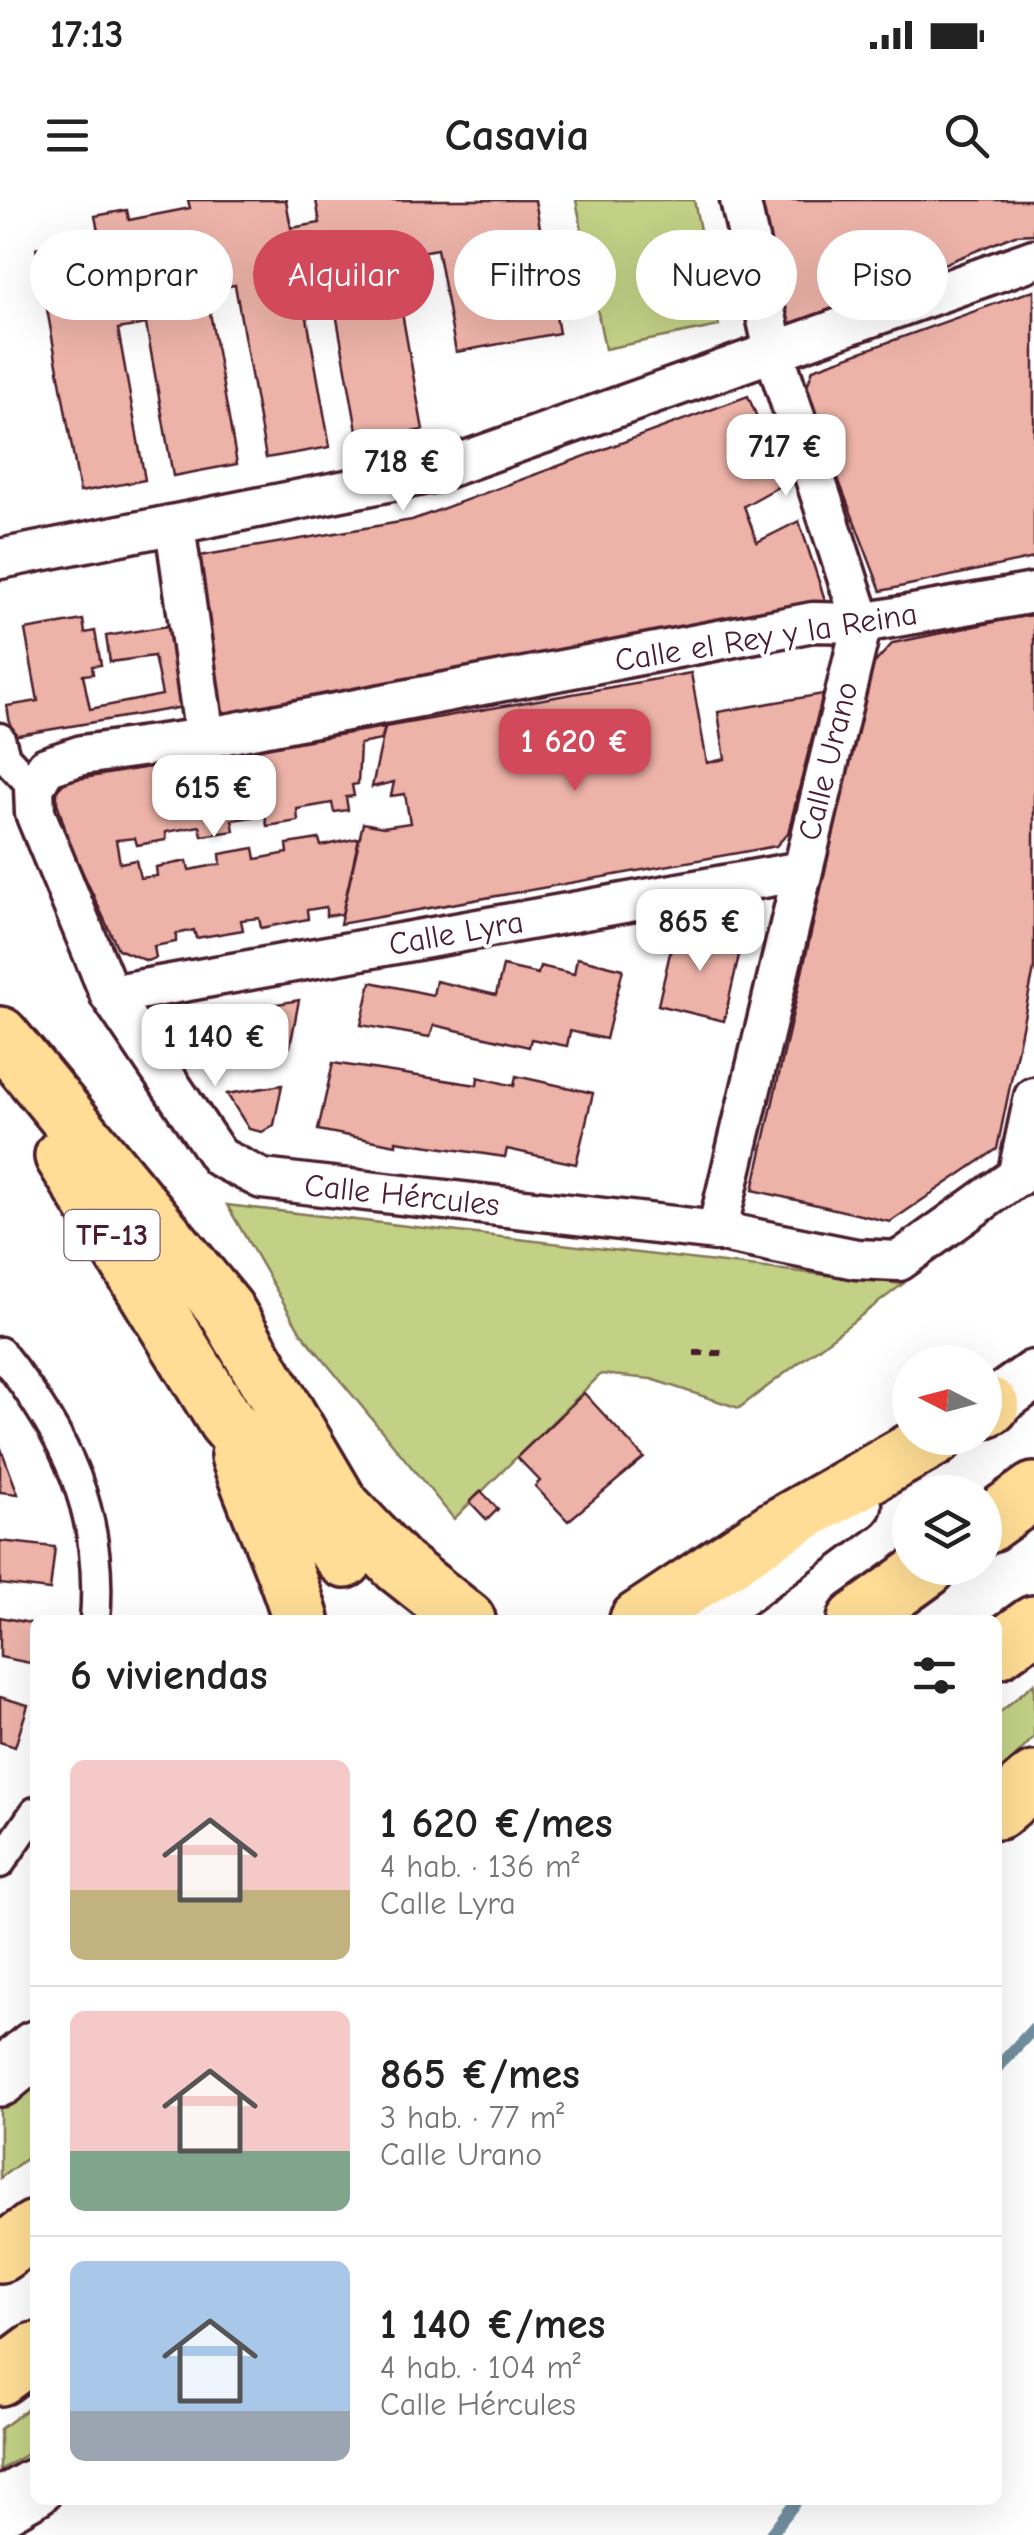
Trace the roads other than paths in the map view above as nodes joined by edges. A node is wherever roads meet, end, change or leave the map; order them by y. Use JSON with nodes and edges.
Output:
{"nodes":[{"id":1,"x":740,"y":200,"type":"edge"},
{"id":2,"x":1034,"y":259,"type":"edge"},
{"id":3,"x":775,"y":354,"type":"junction"},
{"id":4,"x":175,"y":526,"type":"junction"},
{"id":5,"x":0,"y":559,"type":"edge"},
{"id":6,"x":1034,"y":593,"type":"edge"},
{"id":7,"x":862,"y":622,"type":"junction"},
{"id":8,"x":0,"y":738,"type":"edge"},
{"id":9,"x":204,"y":738,"type":"junction"},
{"id":10,"x":34,"y":788,"type":"junction"},
{"id":11,"x":802,"y":870,"type":"junction"},
{"id":12,"x":110,"y":995,"type":"junction"},
{"id":13,"x":0,"y":1035,"type":"edge"},
{"id":14,"x":0,"y":1048,"type":"edge"},
{"id":15,"x":1034,"y":1097,"type":"edge"},
{"id":16,"x":1025,"y":1170,"type":"edge"},
{"id":17,"x":717,"y":1231,"type":"junction"},
{"id":18,"x":0,"y":1352,"type":"edge"},
{"id":19,"x":1034,"y":1375,"type":"edge"},
{"id":20,"x":1002,"y":1398,"type":"edge"},
{"id":21,"x":226,"y":1420,"type":"junction"},
{"id":22,"x":906,"y":1455,"type":"edge"},
{"id":23,"x":924,"y":1455,"type":"edge"},
{"id":24,"x":1034,"y":1491,"type":"edge"},
{"id":25,"x":1002,"y":1514,"type":"edge"},
{"id":26,"x":904,"y":1585,"type":"edge"},
{"id":27,"x":94,"y":1615,"type":"edge"},
{"id":28,"x":300,"y":1615,"type":"edge"},
{"id":29,"x":405,"y":1615,"type":"edge"},
{"id":30,"x":461,"y":1615,"type":"edge"},
{"id":31,"x":646,"y":1615,"type":"edge"},
{"id":32,"x":709,"y":1615,"type":"edge"},
{"id":33,"x":863,"y":1615,"type":"edge"},
{"id":34,"x":1034,"y":1624,"type":"edge"},
{"id":35,"x":1002,"y":1647,"type":"edge"},
{"id":36,"x":1034,"y":1780,"type":"edge"},
{"id":37,"x":1002,"y":1807,"type":"edge"},
{"id":38,"x":30,"y":1819,"type":"edge"},
{"id":39,"x":0,"y":1863,"type":"edge"},
{"id":40,"x":30,"y":2052,"type":"edge"},
{"id":41,"x":0,"y":2078,"type":"edge"},
{"id":42,"x":30,"y":2233,"type":"edge"},
{"id":43,"x":0,"y":2254,"type":"edge"},
{"id":44,"x":30,"y":2356,"type":"edge"},
{"id":45,"x":0,"y":2377,"type":"edge"},
{"id":46,"x":30,"y":2490,"type":"edge"},
{"id":47,"x":0,"y":2507,"type":"edge"}],
"edges":[{"from":1,"to":3,"type":"street"},
{"from":2,"to":3,"type":"street"},
{"from":3,"to":4,"type":"street"},
{"from":3,"to":7,"type":"street"},
{"from":4,"to":5,"type":"street"},
{"from":4,"to":9,"type":"street"},
{"from":6,"to":7,"type":"street","name":"Calle el Rey y la Reina"},
{"from":7,"to":9,"type":"street","name":"Calle el Rey y la Reina"},
{"from":7,"to":11,"type":"street","name":"Calle Urano"},
{"from":8,"to":10,"type":"street"},
{"from":9,"to":10,"type":"street","name":"Calle el Rey y la Reina"},
{"from":10,"to":12,"type":"street","name":"Calle Hércules"},
{"from":11,"to":12,"type":"street","name":"Calle Lyra"},
{"from":11,"to":17,"type":"street","name":"Calle Urano"},
{"from":12,"to":17,"type":"street","name":"Calle Hércules"},
{"from":13,"to":30,"type":"main road"},
{"from":14,"to":21,"type":"main road","number":"TF-13"},
{"from":15,"to":16,"type":"street"},
{"from":16,"to":17,"type":"street","name":"Calle Hércules"},
{"from":18,"to":27,"type":"street"},
{"from":19,"to":20,"type":"street"},
{"from":21,"to":28,"type":"main road","number":"TF-13"},
{"from":21,"to":29,"type":"main road","number":"TF-13"},
{"from":22,"to":31,"type":"main road"},
{"from":23,"to":32,"type":"street"},
{"from":24,"to":25,"type":"main road"},
{"from":26,"to":33,"type":"main road"},
{"from":34,"to":35,"type":"main road"},
{"from":36,"to":37,"type":"main road"},
{"from":38,"to":39,"type":"street"},
{"from":40,"to":41,"type":"main road"},
{"from":42,"to":43,"type":"main road"},
{"from":44,"to":45,"type":"main road"},
{"from":46,"to":47,"type":"main road"}]}
